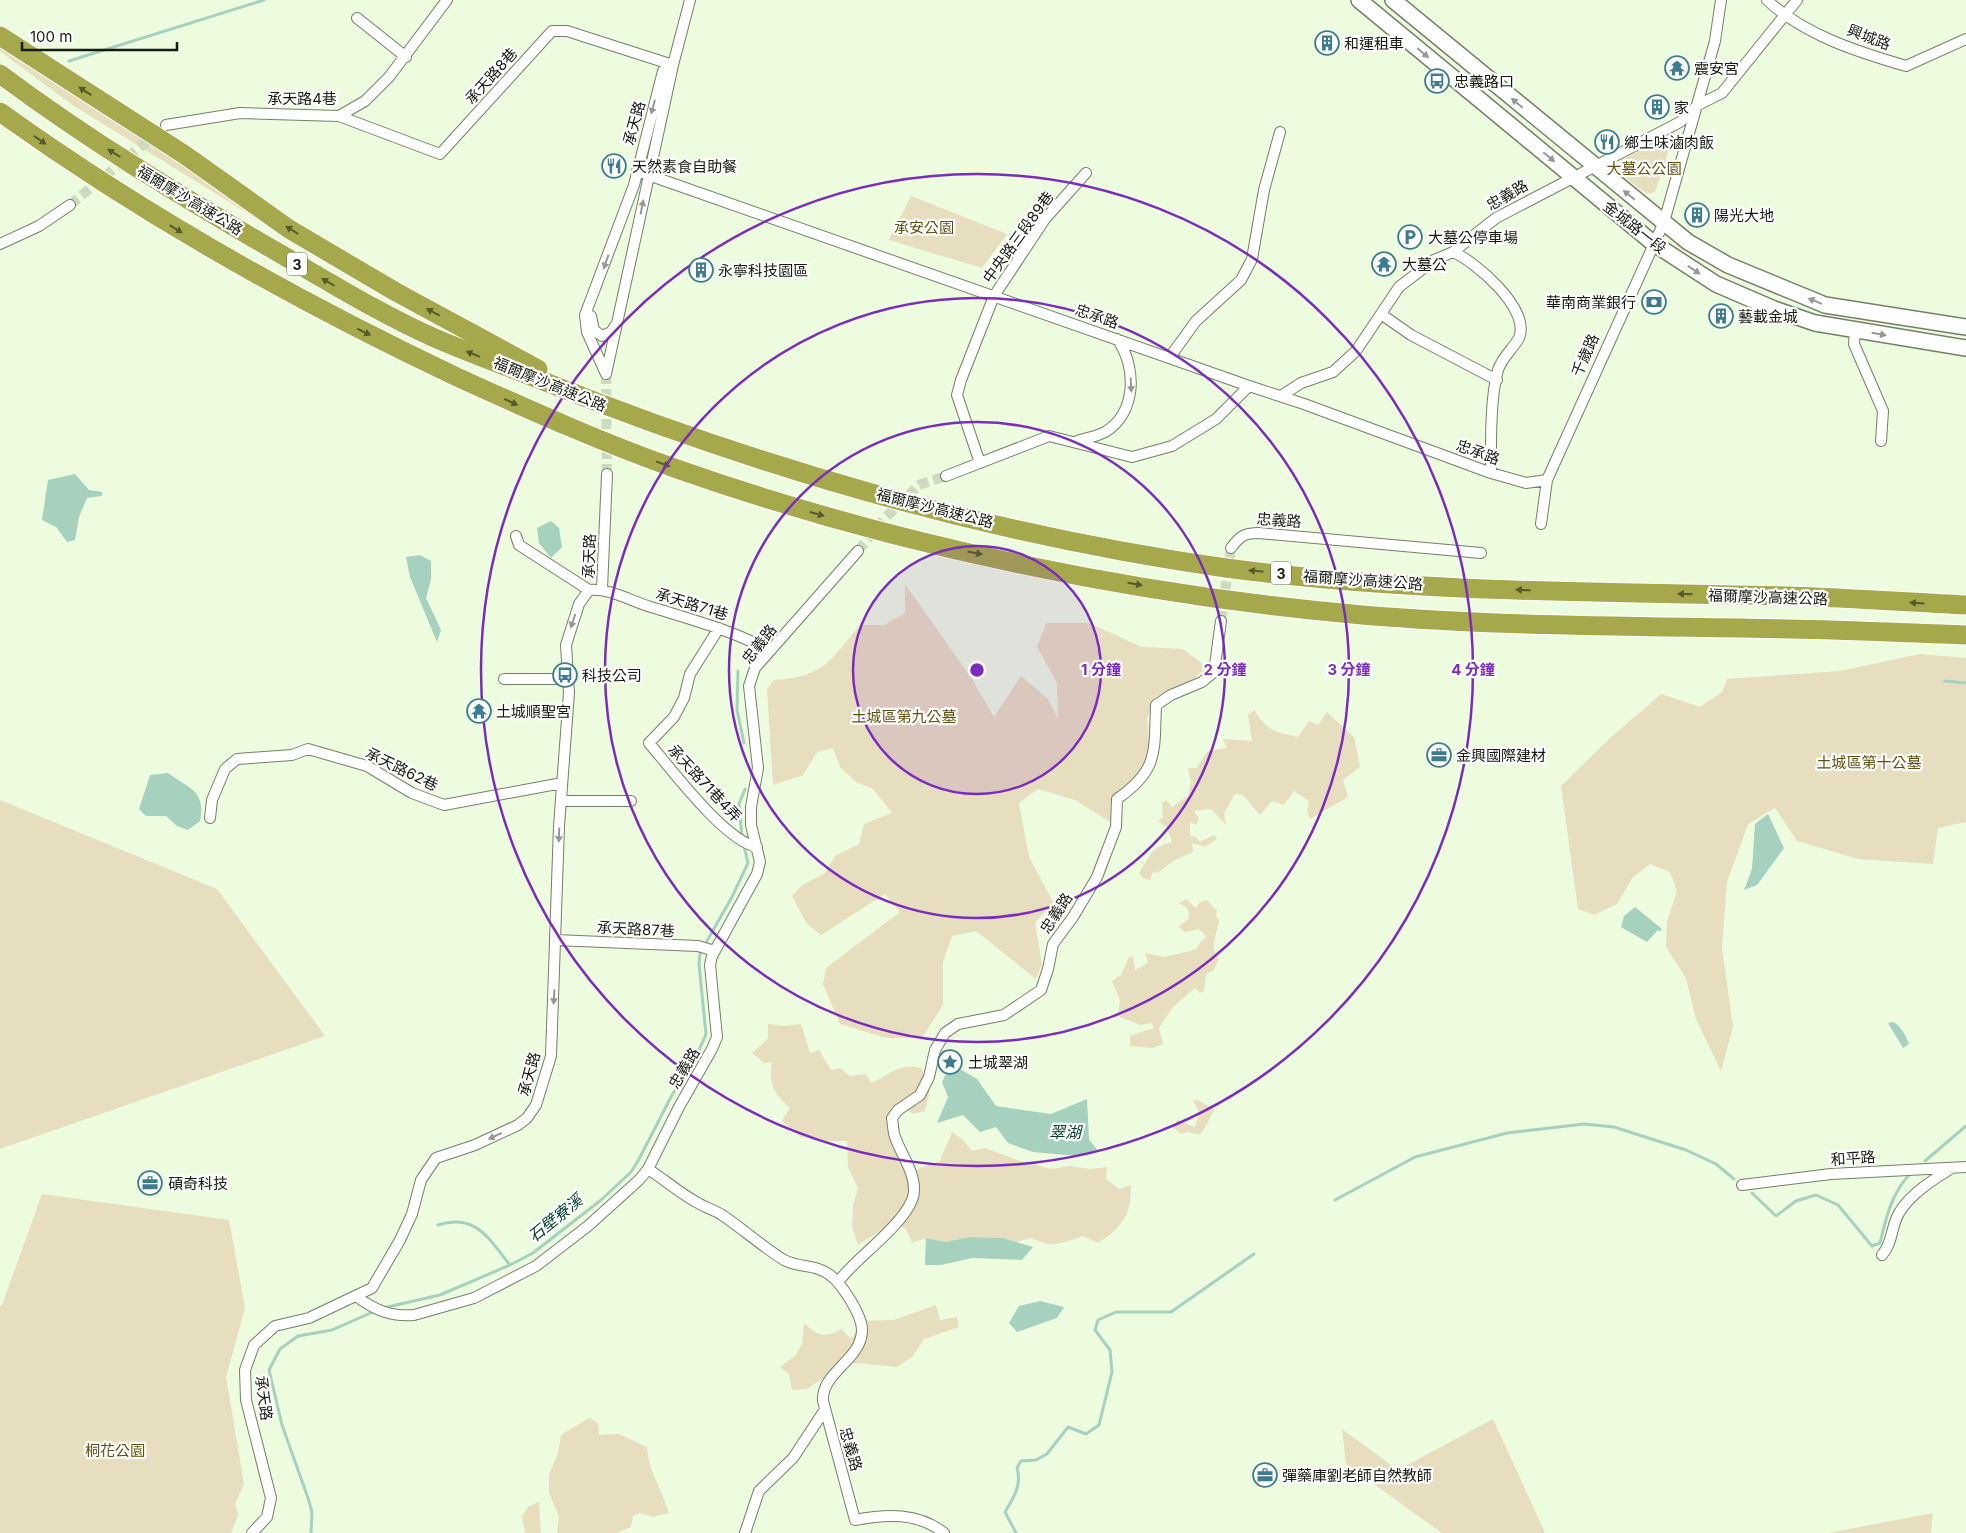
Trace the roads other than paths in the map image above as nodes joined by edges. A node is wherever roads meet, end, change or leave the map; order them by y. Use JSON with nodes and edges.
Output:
{"nodes":[{"id":1,"x":447,"y":0,"type":"edge"},
{"id":2,"x":690,"y":0,"type":"edge"},
{"id":3,"x":1359,"y":0,"type":"edge"},
{"id":4,"x":1393,"y":0,"type":"edge"},
{"id":5,"x":1721,"y":0,"type":"edge"},
{"id":6,"x":1767,"y":0,"type":"edge"},
{"id":7,"x":1797,"y":0,"type":"edge"},
{"id":8,"x":1784,"y":16,"type":"junction"},
{"id":9,"x":357,"y":18,"type":"dead end"},
{"id":10,"x":0,"y":36,"type":"edge"},
{"id":11,"x":1966,"y":39,"type":"edge"},
{"id":12,"x":406,"y":57,"type":"junction"},
{"id":13,"x":673,"y":65,"type":"junction"},
{"id":14,"x":0,"y":74,"type":"edge"},
{"id":15,"x":1698,"y":105,"type":"junction"},
{"id":16,"x":0,"y":112,"type":"edge"},
{"id":17,"x":339,"y":116,"type":"junction"},
{"id":18,"x":1680,"y":122,"type":"junction"},
{"id":19,"x":166,"y":125,"type":"tunnel mouth"},
{"id":20,"x":1280,"y":132,"type":"dead end"},
{"id":21,"x":1685,"y":144,"type":"junction"},
{"id":22,"x":1596,"y":167,"type":"junction"},
{"id":23,"x":637,"y":171,"type":"junction"},
{"id":24,"x":1086,"y":173,"type":"dead end"},
{"id":25,"x":648,"y":174,"type":"junction"},
{"id":26,"x":1573,"y":176,"type":"junction"},
{"id":27,"x":70,"y":206,"type":"tunnel mouth"},
{"id":28,"x":1664,"y":222,"type":"junction"},
{"id":29,"x":1653,"y":243,"type":"junction"},
{"id":30,"x":0,"y":244,"type":"edge"},
{"id":31,"x":1452,"y":252,"type":"junction"},
{"id":32,"x":594,"y":292,"type":"junction"},
{"id":33,"x":994,"y":296,"type":"junction"},
{"id":34,"x":1381,"y":314,"type":"junction"},
{"id":35,"x":616,"y":326,"type":"junction"},
{"id":36,"x":1966,"y":327,"type":"edge"},
{"id":37,"x":1855,"y":330,"type":"junction"},
{"id":38,"x":1117,"y":339,"type":"junction"},
{"id":39,"x":593,"y":342,"type":"junction"},
{"id":40,"x":611,"y":346,"type":"junction"},
{"id":41,"x":1966,"y":348,"type":"edge"},
{"id":42,"x":1170,"y":357,"type":"junction"},
{"id":43,"x":1497,"y":380,"type":"junction"},
{"id":44,"x":1249,"y":386,"type":"junction"},
{"id":45,"x":1281,"y":396,"type":"junction"},
{"id":46,"x":598,"y":403,"type":"junction"},
{"id":47,"x":1075,"y":442,"type":"junction"},
{"id":48,"x":1881,"y":442,"type":"dead end"},
{"id":49,"x":980,"y":463,"type":"junction"},
{"id":50,"x":607,"y":474,"type":"tunnel mouth"},
{"id":51,"x":1491,"y":474,"type":"junction"},
{"id":52,"x":946,"y":476,"type":"tunnel mouth"},
{"id":53,"x":1547,"y":480,"type":"junction"},
{"id":54,"x":1542,"y":524,"type":"dead end"},
{"id":55,"x":516,"y":536,"type":"dead end"},
{"id":56,"x":1231,"y":548,"type":"tunnel mouth"},
{"id":57,"x":858,"y":551,"type":"tunnel mouth"},
{"id":58,"x":1481,"y":553,"type":"dead end"},
{"id":59,"x":602,"y":589,"type":"junction"},
{"id":60,"x":589,"y":590,"type":"junction"},
{"id":61,"x":1966,"y":605,"type":"edge"},
{"id":62,"x":1221,"y":621,"type":"tunnel mouth"},
{"id":63,"x":719,"y":628,"type":"junction"},
{"id":64,"x":1966,"y":635,"type":"edge"},
{"id":65,"x":770,"y":651,"type":"junction"},
{"id":66,"x":504,"y":679,"type":"dead end"},
{"id":67,"x":568,"y":680,"type":"junction"},
{"id":68,"x":562,"y":783,"type":"junction"},
{"id":69,"x":561,"y":801,"type":"junction"},
{"id":70,"x":631,"y":802,"type":"dead end"},
{"id":71,"x":210,"y":818,"type":"dead end"},
{"id":72,"x":754,"y":846,"type":"junction"},
{"id":73,"x":555,"y":940,"type":"junction"},
{"id":74,"x":707,"y":948,"type":"junction"},
{"id":75,"x":1966,"y":1167,"type":"edge"},
{"id":76,"x":1953,"y":1168,"type":"junction"},
{"id":77,"x":648,"y":1169,"type":"junction"},
{"id":78,"x":1742,"y":1185,"type":"dead end"},
{"id":79,"x":1882,"y":1255,"type":"dead end"},
{"id":80,"x":838,"y":1282,"type":"junction"},
{"id":81,"x":357,"y":1297,"type":"junction"},
{"id":82,"x":824,"y":1411,"type":"junction"},
{"id":83,"x":252,"y":1533,"type":"edge"},
{"id":84,"x":744,"y":1533,"type":"edge"},
{"id":85,"x":944,"y":1533,"type":"edge"}],
"edges":[{"from":1,"to":12,"type":"street","name":"承天路4巷"},
{"from":2,"to":13,"type":"street","name":"承天路"},
{"from":3,"to":26,"type":"main road","name":"金城路一段","one_way":true},
{"from":22,"to":4,"type":"main road","name":"金城路一段","one_way":true},
{"from":5,"to":15,"type":"street","name":"千歲路"},
{"from":6,"to":8,"type":"street","name":"興城路"},
{"from":7,"to":8,"type":"street","name":"忠義路"},
{"from":8,"to":11,"type":"street","name":"興城路"},
{"from":8,"to":15,"type":"street","name":"忠義路"},
{"from":9,"to":12,"type":"street"},
{"from":46,"to":10,"type":"highway","one_way":true},
{"from":12,"to":17,"type":"street","name":"承天路4巷"},
{"from":13,"to":17,"type":"street","name":"承天路8巷"},
{"from":13,"to":23,"type":"street","name":"承天路","one_way":true},
{"from":13,"to":25,"type":"street","name":"承天路"},
{"from":46,"to":14,"type":"highway","name":"福爾摩沙高速公路","number":"3","one_way":true},
{"from":15,"to":18,"type":"street","name":"忠義路"},
{"from":15,"to":21,"type":"street","name":"千歲路"},
{"from":16,"to":64,"type":"highway","name":"福爾摩沙高速公路","number":"3","one_way":true},
{"from":17,"to":19,"type":"street","name":"承天路4巷"},
{"from":18,"to":21,"type":"street"},
{"from":18,"to":22,"type":"street","name":"忠義路"},
{"from":20,"to":42,"type":"street"},
{"from":21,"to":28,"type":"street","name":"千歲路"},
{"from":22,"to":26,"type":"street","name":"忠義路"},
{"from":28,"to":22,"type":"main road","name":"金城路一段","one_way":true},
{"from":23,"to":25,"type":"street","name":"忠承路"},
{"from":23,"to":32,"type":"street","name":"承天路","one_way":true},
{"from":24,"to":33,"type":"street","name":"中央路三段89巷"},
{"from":25,"to":33,"type":"street","name":"忠承路"},
{"from":35,"to":25,"type":"street","name":"承天路","one_way":true},
{"from":26,"to":29,"type":"main road","name":"金城路一段"},
{"from":26,"to":31,"type":"street","name":"忠義路"},
{"from":27,"to":30,"type":"street"},
{"from":28,"to":29,"type":"street","name":"千歲路"},
{"from":36,"to":28,"type":"main road","name":"金城路一段","one_way":true},
{"from":29,"to":37,"type":"main road","name":"金城路一段","one_way":true},
{"from":29,"to":53,"type":"street","name":"千歲路"},
{"from":31,"to":34,"type":"street","name":"忠義路"},
{"from":31,"to":43,"type":"street"},
{"from":32,"to":35,"type":"street"},
{"from":32,"to":39,"type":"street","name":"承天路"},
{"from":33,"to":38,"type":"street","name":"忠承路"},
{"from":33,"to":49,"type":"street","name":"中央路三段89巷"},
{"from":34,"to":43,"type":"street"},
{"from":34,"to":45,"type":"street","name":"忠義路"},
{"from":35,"to":40,"type":"street","name":"承天路"},
{"from":37,"to":41,"type":"main road","name":"金城路一段","one_way":true},
{"from":37,"to":48,"type":"street"},
{"from":38,"to":42,"type":"street","name":"忠承路"},
{"from":38,"to":47,"type":"street","one_way":true},
{"from":39,"to":40,"type":"street"},
{"from":39,"to":40,"type":"street","name":"承天路"},
{"from":42,"to":44,"type":"street","name":"忠承路"},
{"from":43,"to":51,"type":"street"},
{"from":44,"to":45,"type":"street","name":"忠承路"},
{"from":44,"to":47,"type":"street"},
{"from":45,"to":51,"type":"street","name":"忠承路"},
{"from":61,"to":46,"type":"highway","name":"福爾摩沙高速公路","number":"3","one_way":true},
{"from":47,"to":49,"type":"street"},
{"from":49,"to":52,"type":"street"},
{"from":50,"to":59,"type":"street","name":"承天路"},
{"from":51,"to":53,"type":"street","name":"忠承路"},
{"from":53,"to":54,"type":"street","name":"千歲路"},
{"from":55,"to":60,"type":"street"},
{"from":56,"to":58,"type":"street","name":"忠義路"},
{"from":57,"to":65,"type":"street","name":"忠義路"},
{"from":59,"to":60,"type":"street","name":"承天路"},
{"from":59,"to":63,"type":"street","name":"承天路71巷"},
{"from":60,"to":67,"type":"street","name":"承天路","one_way":true},
{"from":62,"to":80,"type":"street","name":"忠義路"},
{"from":63,"to":65,"type":"street","name":"承天路71巷"},
{"from":63,"to":72,"type":"street","name":"承天路71巷4弄"},
{"from":65,"to":72,"type":"street","name":"忠義路"},
{"from":66,"to":67,"type":"street"},
{"from":67,"to":68,"type":"street","name":"承天路"},
{"from":68,"to":69,"type":"street","name":"承天路"},
{"from":68,"to":71,"type":"street","name":"承天路62巷"},
{"from":69,"to":70,"type":"street"},
{"from":69,"to":73,"type":"street","name":"承天路","one_way":true},
{"from":72,"to":74,"type":"street","name":"忠義路"},
{"from":73,"to":74,"type":"street","name":"承天路87巷"},
{"from":73,"to":81,"type":"street","name":"承天路","one_way":true},
{"from":74,"to":77,"type":"street","name":"忠義路"},
{"from":75,"to":76,"type":"street","name":"和平路"},
{"from":76,"to":78,"type":"street","name":"和平路"},
{"from":76,"to":79,"type":"street"},
{"from":77,"to":80,"type":"street","name":"忠義路"},
{"from":77,"to":81,"type":"street","name":"忠義路"},
{"from":80,"to":82,"type":"street","name":"忠義路"},
{"from":81,"to":83,"type":"street","name":"承天路"},
{"from":82,"to":84,"type":"street"},
{"from":82,"to":85,"type":"street","name":"忠義路"}]}
